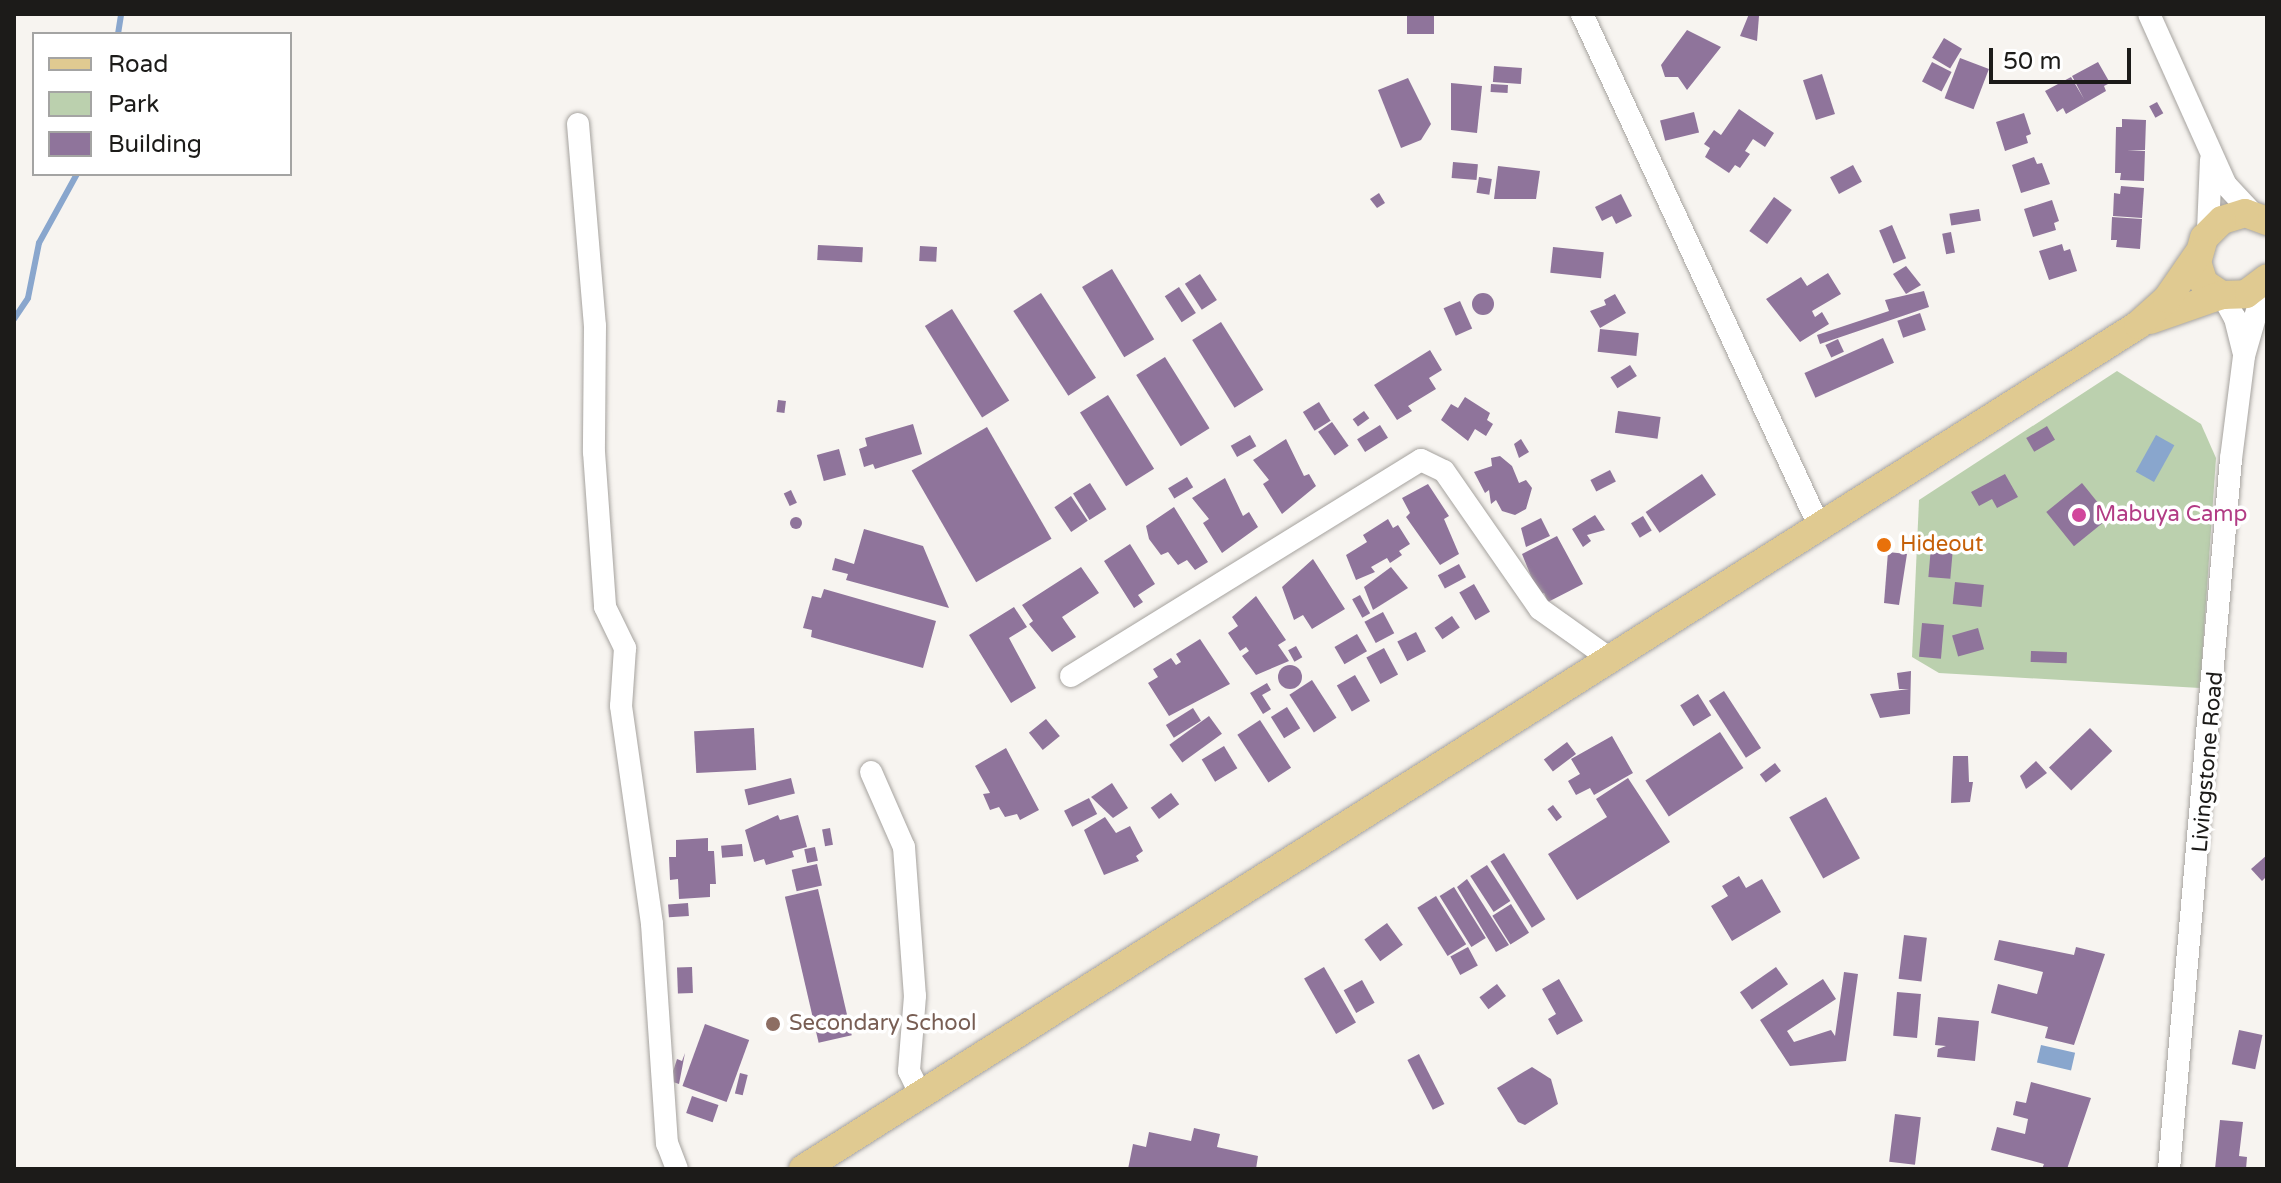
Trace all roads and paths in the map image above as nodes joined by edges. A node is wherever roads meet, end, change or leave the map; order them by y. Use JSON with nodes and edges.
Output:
{"nodes":[{"id":1,"x":1582,"y":14,"type":"edge"},
{"id":2,"x":2149,"y":14,"type":"edge"},
{"id":3,"x":578,"y":124,"type":"dead end"},
{"id":4,"x":2211,"y":155,"type":"junction"},
{"id":5,"x":2262,"y":216,"type":"edge"},
{"id":6,"x":2203,"y":242,"type":"junction"},
{"id":7,"x":2267,"y":278,"type":"edge"},
{"id":8,"x":2222,"y":295,"type":"junction"},
{"id":9,"x":2138,"y":325,"type":"junction"},
{"id":10,"x":2244,"y":356,"type":"junction"},
{"id":11,"x":1820,"y":528,"type":"junction"},
{"id":12,"x":1610,"y":659,"type":"junction"},
{"id":13,"x":1071,"y":676,"type":"dead end"},
{"id":14,"x":871,"y":772,"type":"dead end"},
{"id":15,"x":921,"y":1096,"type":"junction"},
{"id":16,"x":677,"y":1169,"type":"edge"},
{"id":17,"x":803,"y":1169,"type":"edge"},
{"id":18,"x":2169,"y":1169,"type":"edge"}],
"edges":[{"from":1,"to":11,"type":"street"},
{"from":2,"to":4,"type":"street"},
{"from":3,"to":16,"type":"street"},
{"from":4,"to":5,"type":"street"},
{"from":4,"to":6,"type":"street"},
{"from":5,"to":6,"type":"main road"},
{"from":6,"to":8,"type":"main road"},
{"from":6,"to":9,"type":"main road"},
{"from":7,"to":8,"type":"main road"},
{"from":7,"to":10,"type":"street","name":"Livingstone Road"},
{"from":8,"to":9,"type":"main road"},
{"from":8,"to":10,"type":"street","name":"Livingstone Road"},
{"from":9,"to":11,"type":"main road"},
{"from":10,"to":18,"type":"street","name":"Livingstone Road"},
{"from":11,"to":12,"type":"main road"},
{"from":12,"to":13,"type":"street"},
{"from":12,"to":15,"type":"main road"},
{"from":14,"to":15,"type":"street"},
{"from":15,"to":17,"type":"main road"}]}
